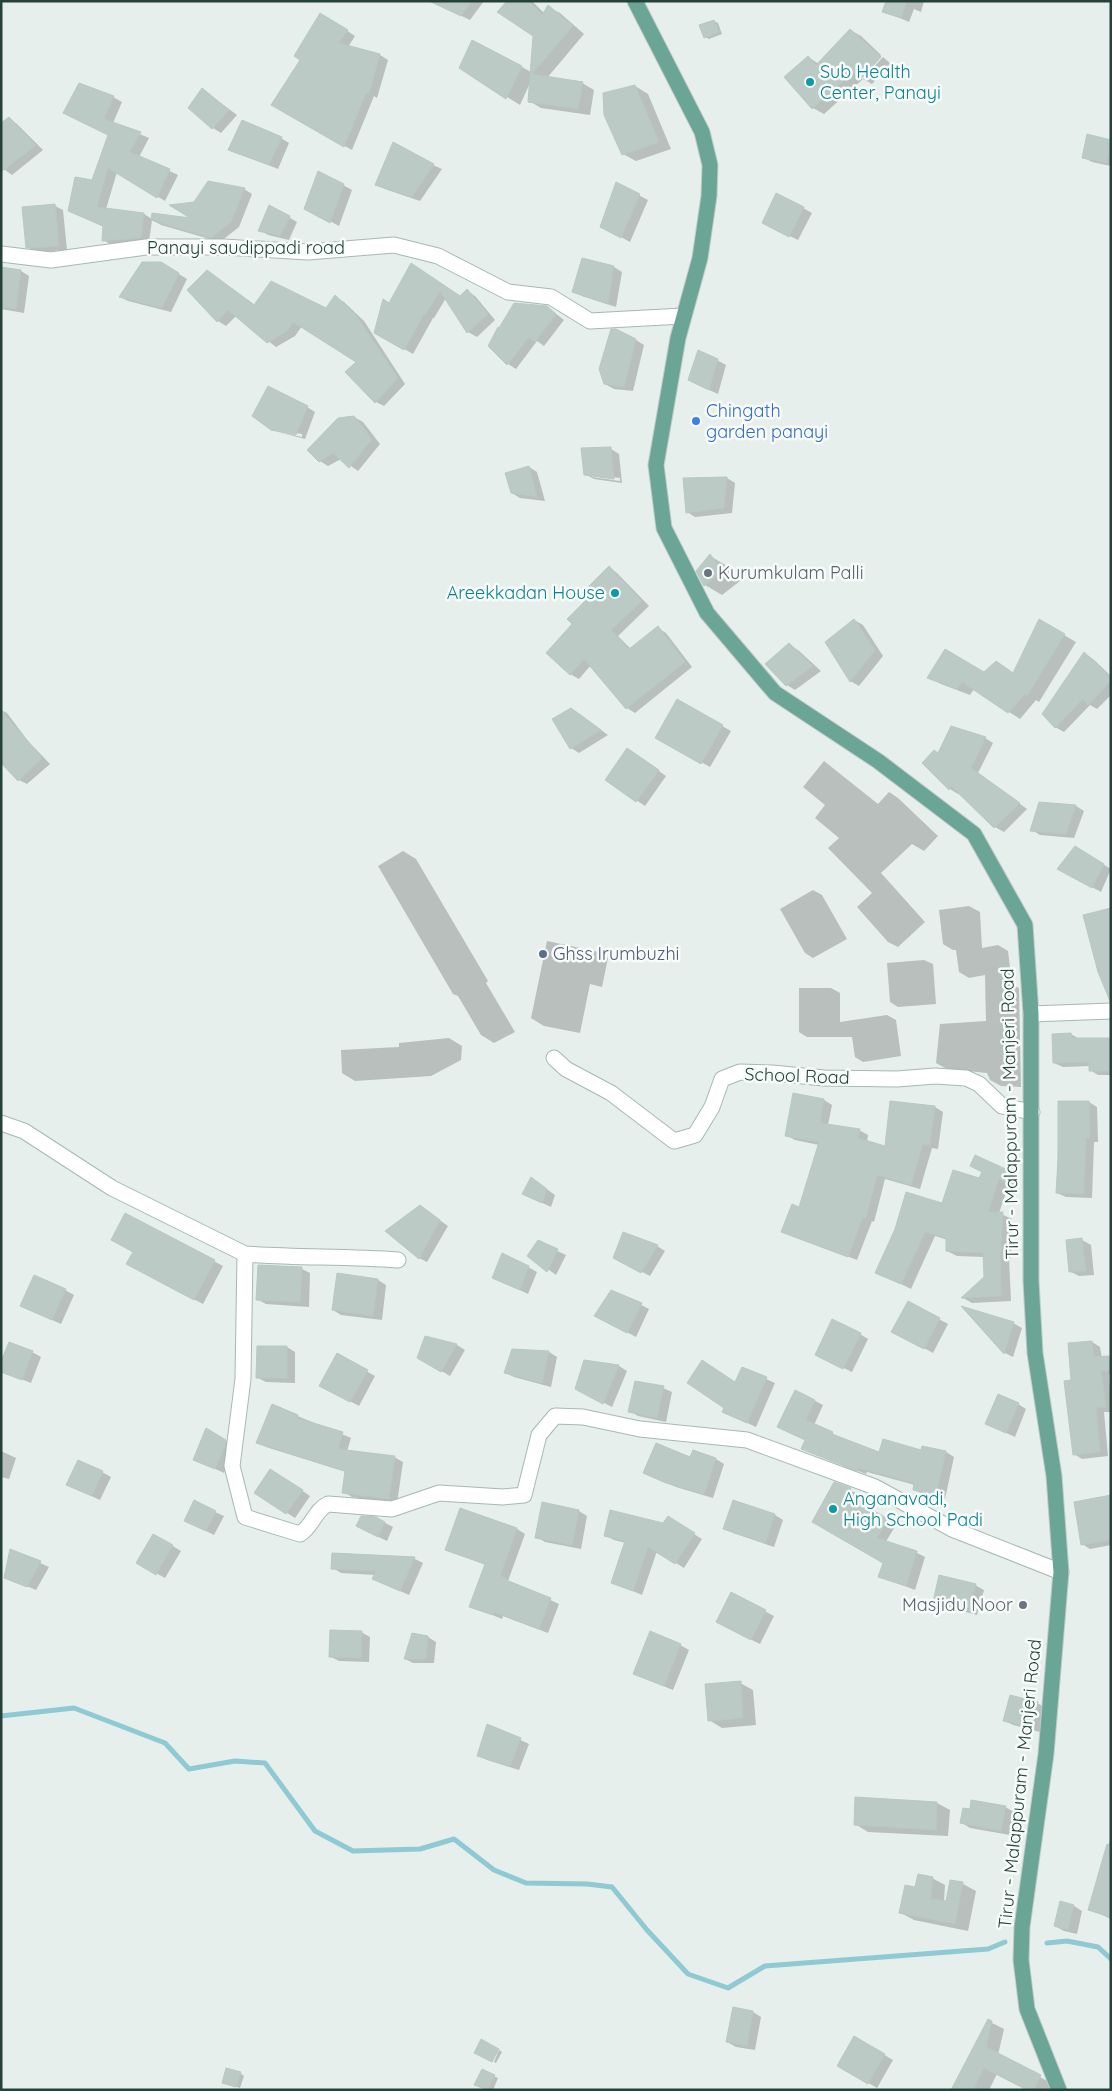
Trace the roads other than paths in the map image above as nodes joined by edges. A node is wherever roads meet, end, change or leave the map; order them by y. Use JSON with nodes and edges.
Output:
{"nodes":[{"id":1,"x":635,"y":1,"type":"edge"},
{"id":2,"x":1,"y":254,"type":"edge"},
{"id":3,"x":683,"y":316,"type":"junction"},
{"id":4,"x":1111,"y":1011,"type":"edge"},
{"id":5,"x":1031,"y":1014,"type":"junction"},
{"id":6,"x":554,"y":1058,"type":"dead end"},
{"id":7,"x":1032,"y":1112,"type":"junction"},
{"id":8,"x":1,"y":1123,"type":"edge"},
{"id":9,"x":245,"y":1254,"type":"junction"},
{"id":10,"x":398,"y":1260,"type":"dead end"},
{"id":11,"x":1061,"y":1572,"type":"junction"},
{"id":12,"x":1059,"y":2090,"type":"edge"}],
"edges":[{"from":1,"to":3,"type":"main road","name":"Tirur - Malappuram - Manjeri Road"},
{"from":2,"to":3,"type":"street","name":"Panayi saudippadi road"},
{"from":3,"to":5,"type":"main road","name":"Tirur - Malappuram - Manjeri Road"},
{"from":4,"to":5,"type":"street"},
{"from":5,"to":7,"type":"main road","name":"Tirur - Malappuram - Manjeri Road"},
{"from":6,"to":7,"type":"street","name":"School Road"},
{"from":7,"to":11,"type":"main road","name":"Tirur - Malappuram - Manjeri Road"},
{"from":8,"to":9,"type":"street"},
{"from":9,"to":10,"type":"street"},
{"from":9,"to":11,"type":"street"},
{"from":11,"to":12,"type":"main road","name":"Tirur - Malappuram - Manjeri Road"}]}
